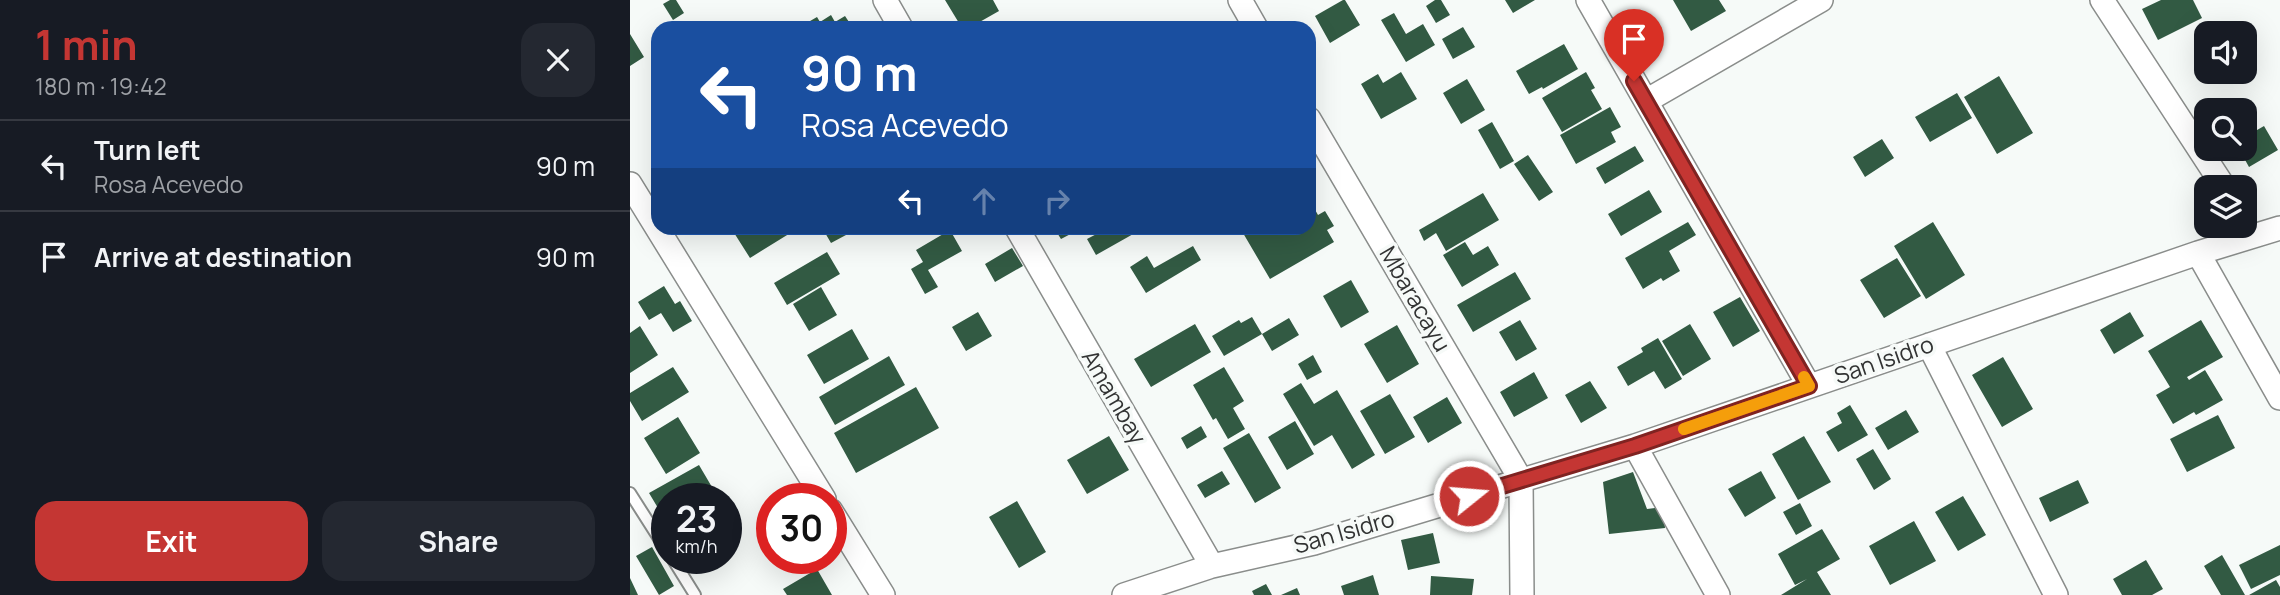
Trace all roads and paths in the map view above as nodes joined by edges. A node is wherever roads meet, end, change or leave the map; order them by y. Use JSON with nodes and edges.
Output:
{"nodes":[{"id":1,"x":885,"y":0,"type":"edge"},
{"id":2,"x":1240,"y":0,"type":"edge"},
{"id":3,"x":1588,"y":0,"type":"edge"},
{"id":4,"x":1821,"y":0,"type":"edge"},
{"id":5,"x":2102,"y":0,"type":"edge"},
{"id":6,"x":897,"y":21,"type":"edge"},
{"id":7,"x":1252,"y":21,"type":"edge"},
{"id":8,"x":1646,"y":101,"type":"junction"},
{"id":9,"x":1316,"y":130,"type":"edge"},
{"id":10,"x":2216,"y":175,"type":"edge"},
{"id":11,"x":630,"y":184,"type":"edge"},
{"id":12,"x":651,"y":218,"type":"edge"},
{"id":13,"x":2257,"y":228,"type":"edge"},
{"id":14,"x":2280,"y":228,"type":"edge"},
{"id":15,"x":661,"y":235,"type":"edge"},
{"id":16,"x":1021,"y":235,"type":"edge"},
{"id":17,"x":2229,"y":238,"type":"edge"},
{"id":18,"x":2198,"y":253,"type":"junction"},
{"id":19,"x":1929,"y":345,"type":"junction"},
{"id":20,"x":1809,"y":386,"type":"junction"},
{"id":21,"x":2280,"y":398,"type":"edge"},
{"id":22,"x":1635,"y":446,"type":"junction"},
{"id":23,"x":1521,"y":480,"type":"junction"},
{"id":24,"x":814,"y":483,"type":"edge"},
{"id":25,"x":630,"y":493,"type":"edge"},
{"id":26,"x":651,"y":526,"type":"edge"},
{"id":27,"x":847,"y":537,"type":"edge"},
{"id":28,"x":1212,"y":566,"type":"junction"},
{"id":29,"x":682,"y":574,"type":"edge"},
{"id":30,"x":695,"y":595,"type":"edge"},
{"id":31,"x":883,"y":595,"type":"edge"},
{"id":32,"x":1124,"y":595,"type":"edge"},
{"id":33,"x":1521,"y":595,"type":"edge"},
{"id":34,"x":1718,"y":595,"type":"edge"},
{"id":35,"x":2056,"y":595,"type":"edge"}],
"edges":[{"from":1,"to":6,"type":"street"},
{"from":2,"to":7,"type":"street"},
{"from":3,"to":8,"type":"street"},
{"from":4,"to":8,"type":"street"},
{"from":5,"to":10,"type":"street"},
{"from":8,"to":20,"type":"street"},
{"from":9,"to":23,"type":"street","name":"Mbaracayu"},
{"from":11,"to":12,"type":"street"},
{"from":13,"to":14,"type":"street","name":"San Isidro"},
{"from":15,"to":24,"type":"street"},
{"from":16,"to":28,"type":"street","name":"Amambay"},
{"from":17,"to":18,"type":"street","name":"San Isidro"},
{"from":18,"to":19,"type":"street","name":"San Isidro"},
{"from":18,"to":21,"type":"street"},
{"from":19,"to":20,"type":"street","name":"San Isidro"},
{"from":19,"to":35,"type":"street"},
{"from":20,"to":22,"type":"street","name":"San Isidro"},
{"from":22,"to":23,"type":"street","name":"San Isidro"},
{"from":22,"to":34,"type":"street"},
{"from":23,"to":28,"type":"street","name":"San Isidro"},
{"from":23,"to":33,"type":"street"},
{"from":25,"to":26,"type":"lane"},
{"from":27,"to":31,"type":"street"},
{"from":28,"to":32,"type":"street","name":"San Isidro"},
{"from":29,"to":30,"type":"lane"}]}
